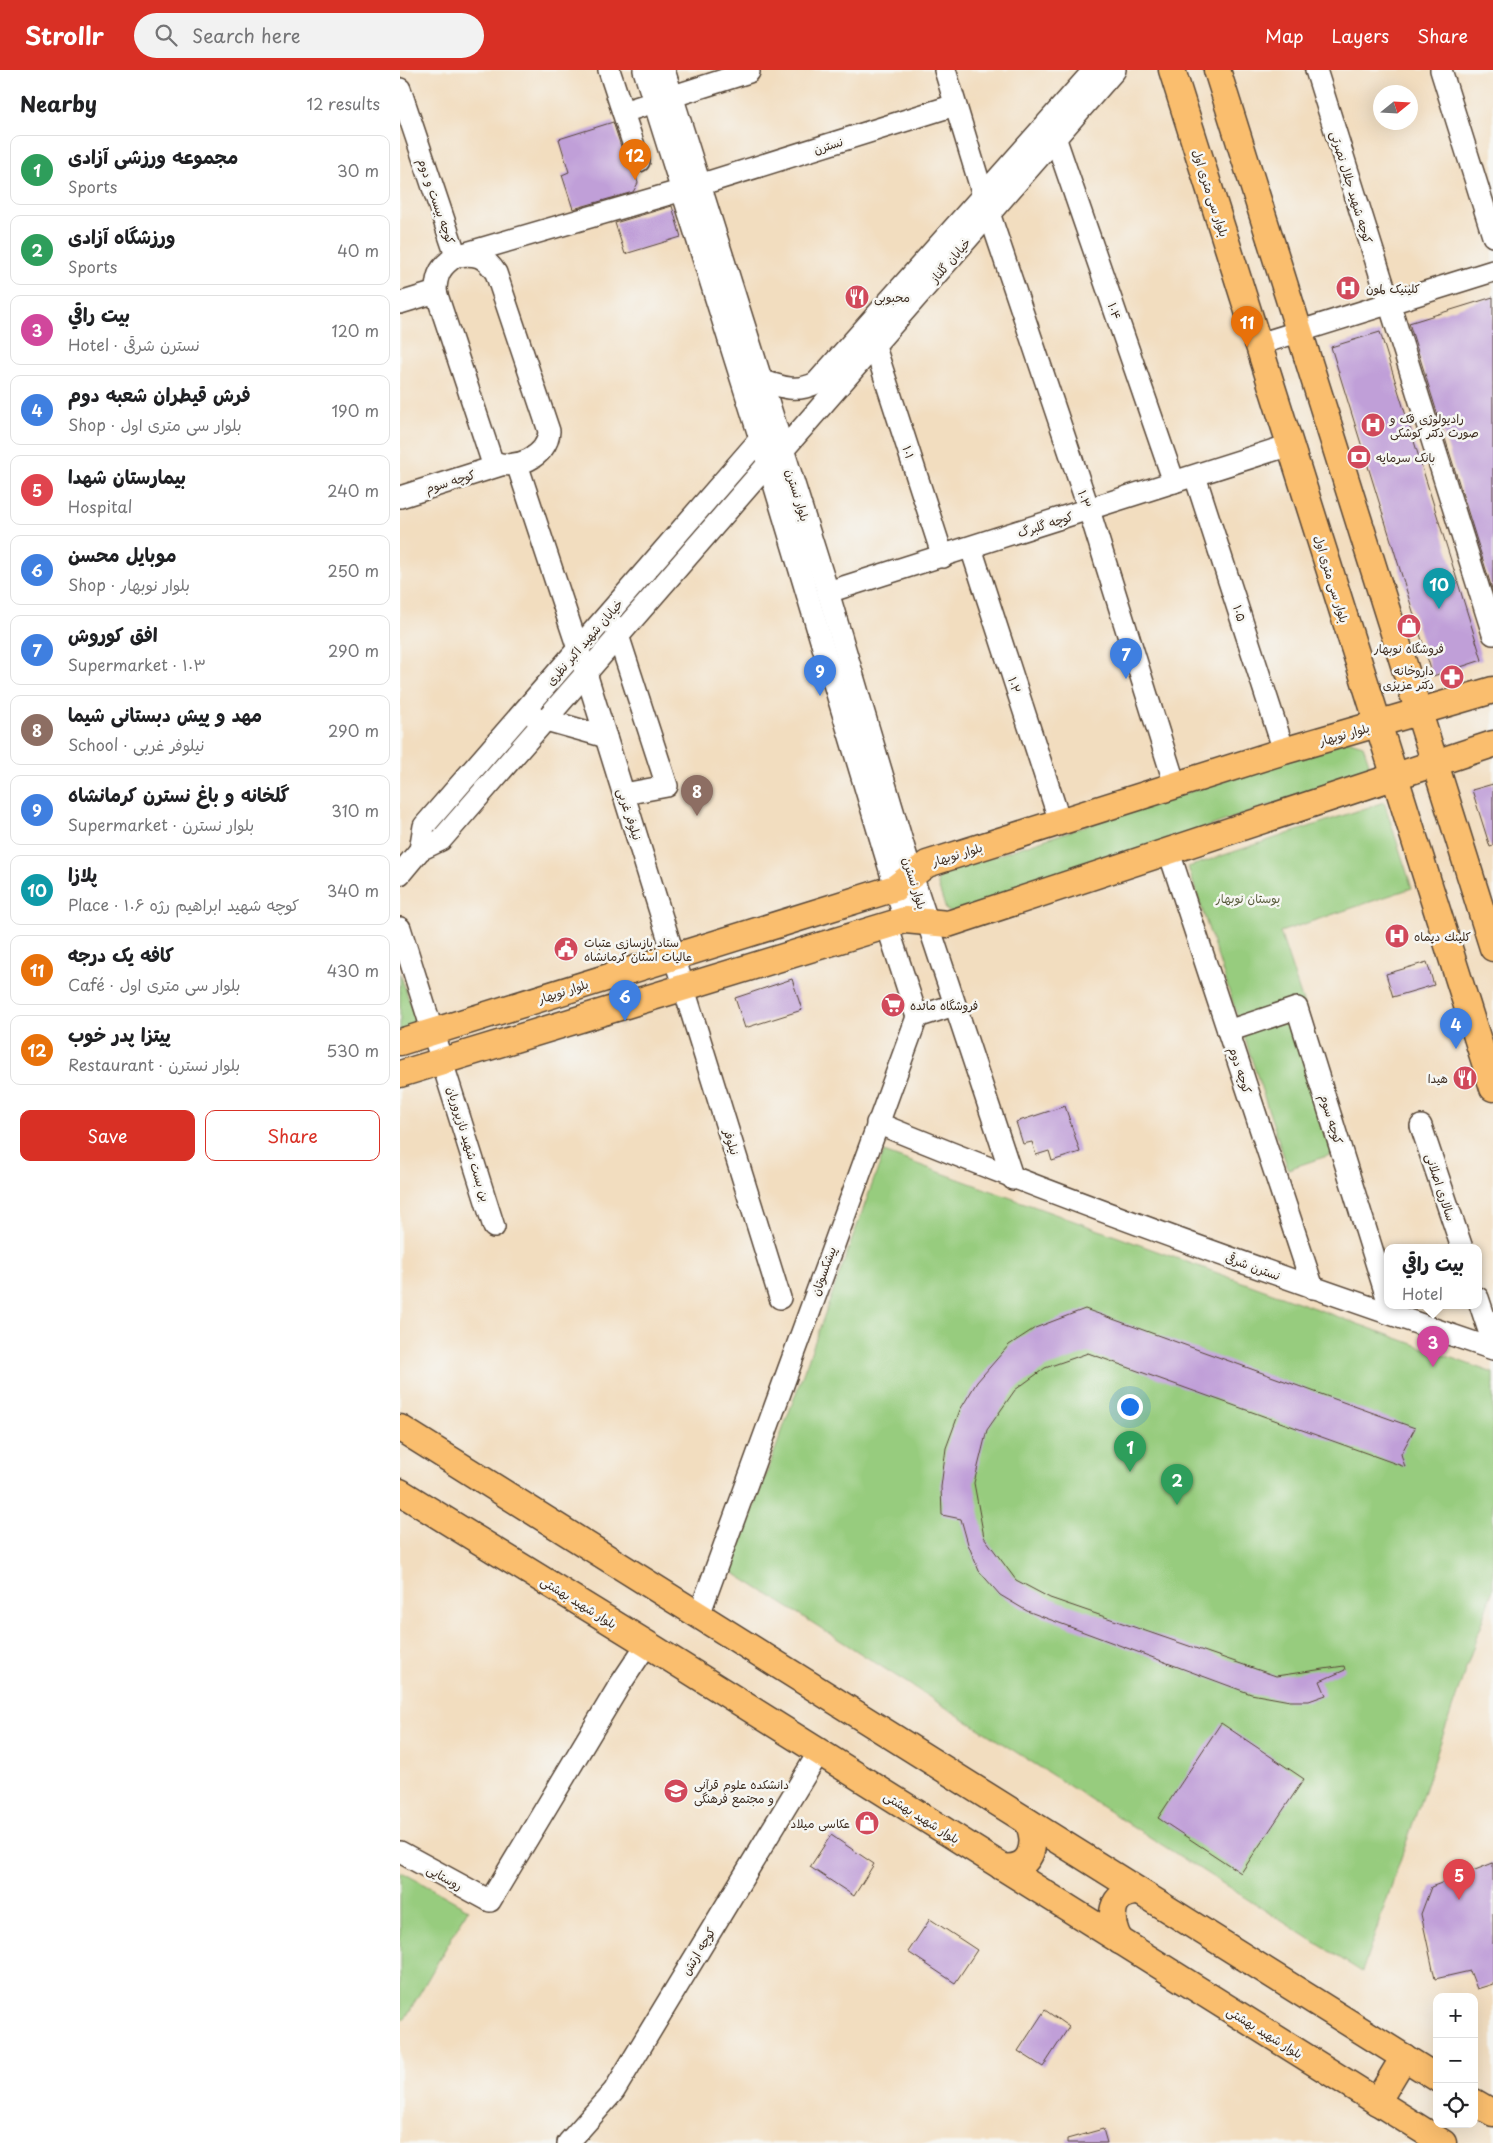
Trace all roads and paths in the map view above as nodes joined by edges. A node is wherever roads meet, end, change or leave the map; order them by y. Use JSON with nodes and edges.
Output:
{"nodes":[{"id":1,"x":609,"y":70,"type":"edge"},
{"id":2,"x":644,"y":70,"type":"edge"},
{"id":3,"x":664,"y":70,"type":"edge"},
{"id":4,"x":748,"y":70,"type":"edge"},
{"id":5,"x":945,"y":70,"type":"edge"},
{"id":6,"x":1115,"y":70,"type":"edge"},
{"id":7,"x":1172,"y":70,"type":"edge"},
{"id":8,"x":1217,"y":70,"type":"edge"},
{"id":9,"x":1316,"y":70,"type":"edge"},
{"id":10,"x":1441,"y":70,"type":"edge"},
{"id":11,"x":1093,"y":80,"type":"edge"},
{"id":12,"x":400,"y":89,"type":"edge"},
{"id":13,"x":663,"y":99,"type":"junction"},
{"id":14,"x":956,"y":105,"type":"junction"},
{"id":15,"x":623,"y":112,"type":"junction"},
{"id":16,"x":404,"y":116,"type":"edge"},
{"id":17,"x":1056,"y":140,"type":"junction"},
{"id":18,"x":638,"y":161,"type":"dead end"},
{"id":19,"x":691,"y":187,"type":"junction"},
{"id":20,"x":986,"y":204,"type":"junction"},
{"id":21,"x":1493,"y":236,"type":"edge"},
{"id":22,"x":456,"y":256,"type":"junction"},
{"id":23,"x":1493,"y":270,"type":"edge"},
{"id":24,"x":436,"y":292,"type":"junction"},
{"id":25,"x":400,"y":303,"type":"edge"},
{"id":26,"x":1388,"y":303,"type":"junction"},
{"id":27,"x":1299,"y":331,"type":"junction"},
{"id":28,"x":1259,"y":344,"type":"junction"},
{"id":29,"x":875,"y":347,"type":"junction"},
{"id":30,"x":762,"y":380,"type":"junction"},
{"id":31,"x":760,"y":439,"type":"junction"},
{"id":32,"x":1290,"y":445,"type":"junction"},
{"id":33,"x":784,"y":449,"type":"junction"},
{"id":34,"x":768,"y":464,"type":"junction"},
{"id":35,"x":509,"y":465,"type":"junction"},
{"id":36,"x":1195,"y":476,"type":"junction"},
{"id":37,"x":1174,"y":482,"type":"junction"},
{"id":38,"x":400,"y":497,"type":"edge"},
{"id":39,"x":1089,"y":510,"type":"junction"},
{"id":40,"x":970,"y":548,"type":"junction"},
{"id":41,"x":943,"y":557,"type":"junction"},
{"id":42,"x":828,"y":592,"type":"junction"},
{"id":43,"x":609,"y":613,"type":"junction"},
{"id":44,"x":1493,"y":634,"type":"edge"},
{"id":45,"x":618,"y":636,"type":"junction"},
{"id":46,"x":578,"y":649,"type":"junction"},
{"id":47,"x":586,"y":674,"type":"junction"},
{"id":48,"x":1493,"y":690,"type":"edge"},
{"id":49,"x":1419,"y":712,"type":"junction"},
{"id":50,"x":522,"y":714,"type":"junction"},
{"id":51,"x":545,"y":720,"type":"junction"},
{"id":52,"x":1378,"y":724,"type":"junction"},
{"id":53,"x":606,"y":737,"type":"junction"},
{"id":54,"x":1493,"y":744,"type":"edge"},
{"id":55,"x":1284,"y":751,"type":"junction"},
{"id":56,"x":1435,"y":762,"type":"junction"},
{"id":57,"x":1394,"y":776,"type":"junction"},
{"id":58,"x":1175,"y":786,"type":"junction"},
{"id":59,"x":624,"y":794,"type":"junction"},
{"id":60,"x":1060,"y":822,"type":"junction"},
{"id":61,"x":420,"y":850,"type":"junction"},
{"id":62,"x":1169,"y":852,"type":"junction"},
{"id":63,"x":400,"y":874,"type":"edge"},
{"id":64,"x":904,"y":882,"type":"junction"},
{"id":65,"x":906,"y":922,"type":"junction"},
{"id":66,"x":400,"y":928,"type":"edge"},
{"id":67,"x":1493,"y":948,"type":"edge"},
{"id":68,"x":675,"y":955,"type":"junction"},
{"id":69,"x":406,"y":963,"type":"edge"},
{"id":70,"x":684,"y":987,"type":"junction"},
{"id":71,"x":954,"y":1005,"type":"junction"},
{"id":72,"x":917,"y":1018,"type":"junction"},
{"id":73,"x":1228,"y":1031,"type":"junction"},
{"id":74,"x":434,"y":1032,"type":"junction"},
{"id":75,"x":400,"y":1042,"type":"edge"},
{"id":76,"x":443,"y":1061,"type":"junction"},
{"id":77,"x":400,"y":1074,"type":"edge"},
{"id":78,"x":1493,"y":1088,"type":"edge"},
{"id":79,"x":877,"y":1123,"type":"junction"},
{"id":80,"x":1421,"y":1126,"type":"dead end"},
{"id":81,"x":1014,"y":1179,"type":"junction"},
{"id":82,"x":494,"y":1227,"type":"dead end"},
{"id":83,"x":1461,"y":1244,"type":"edge"},
{"id":84,"x":1313,"y":1288,"type":"junction"},
{"id":85,"x":1384,"y":1288,"type":"edge"},
{"id":86,"x":780,"y":1298,"type":"dead end"},
{"id":87,"x":1384,"y":1306,"type":"edge"},
{"id":88,"x":1395,"y":1309,"type":"edge"},
{"id":89,"x":1482,"y":1309,"type":"edge"},
{"id":90,"x":1493,"y":1343,"type":"edge"},
{"id":91,"x":1493,"y":1349,"type":"edge"},
{"id":92,"x":400,"y":1428,"type":"edge"},
{"id":93,"x":400,"y":1492,"type":"edge"},
{"id":94,"x":699,"y":1615,"type":"junction"},
{"id":95,"x":647,"y":1644,"type":"junction"},
{"id":96,"x":819,"y":1752,"type":"junction"},
{"id":97,"x":1028,"y":1822,"type":"junction"},
{"id":98,"x":400,"y":1852,"type":"edge"},
{"id":99,"x":1002,"y":1867,"type":"junction"},
{"id":100,"x":1139,"y":1892,"type":"junction"},
{"id":101,"x":1120,"y":1941,"type":"junction"},
{"id":102,"x":1404,"y":2057,"type":"junction"},
{"id":103,"x":1433,"y":2075,"type":"edge"},
{"id":104,"x":1377,"y":2102,"type":"junction"},
{"id":105,"x":1478,"y":2105,"type":"edge"},
{"id":106,"x":1493,"y":2114,"type":"edge"},
{"id":107,"x":568,"y":2143,"type":"edge"},
{"id":108,"x":1443,"y":2143,"type":"edge"}],
"edges":[{"from":1,"to":15,"type":"street"},
{"from":2,"to":13,"type":"street","name":"بلوار نسترن"},
{"from":3,"to":13,"type":"street","name":"بلوار نسترن"},
{"from":4,"to":13,"type":"street"},
{"from":5,"to":14,"type":"street","name":"۱۰۳"},
{"from":6,"to":11,"type":"street","name":"خیابان گلناز"},
{"from":7,"to":28,"type":"main road","name":"بلوار سی متری اول"},
{"from":8,"to":27,"type":"main road"},
{"from":9,"to":26,"type":"street","name":"کوچه شهید جلال نصرتی"},
{"from":10,"to":21,"type":"street"},
{"from":11,"to":17,"type":"street","name":"خیابان گلناز"},
{"from":11,"to":20,"type":"street","name":"خیابان گلناز"},
{"from":12,"to":16,"type":"street","name":"کوچه بیست و دوم"},
{"from":13,"to":15,"type":"street"},
{"from":13,"to":19,"type":"street","name":"بلوار نسترن"},
{"from":14,"to":19,"type":"street","name":"نسترن"},
{"from":14,"to":20,"type":"street","name":"۱۰۳"},
{"from":15,"to":18,"type":"street"},
{"from":16,"to":22,"type":"street","name":"کوچه بیست و دوم"},
{"from":17,"to":20,"type":"street","name":"خیابان گلناز"},
{"from":17,"to":37,"type":"street","name":"۱۰۴"},
{"from":19,"to":22,"type":"street","name":"نسترن"},
{"from":19,"to":30,"type":"street","name":"بلوار نسترن"},
{"from":19,"to":31,"type":"street","name":"بلوار نسترن"},
{"from":20,"to":29,"type":"street","name":"خیابان گلناز"},
{"from":20,"to":30,"type":"street","name":"خیابان گلناز"},
{"from":20,"to":39,"type":"street","name":"۱۰۳"},
{"from":22,"to":24,"type":"street"},
{"from":22,"to":35,"type":"street","name":"کوچه سوم"},
{"from":23,"to":26,"type":"street"},
{"from":24,"to":25,"type":"street"},
{"from":24,"to":35,"type":"street","name":"نیلوفر غربی"},
{"from":26,"to":27,"type":"street"},
{"from":26,"to":44,"type":"street","name":"کوچه شهید جلال نصرتی"},
{"from":27,"to":28,"type":"street"},
{"from":27,"to":49,"type":"main road"},
{"from":28,"to":32,"type":"main road","name":"بلوار سی متری اول"},
{"from":29,"to":33,"type":"street","name":"خیابان گلناز"},
{"from":29,"to":41,"type":"street","name":"۱۰۱"},
{"from":30,"to":33,"type":"street","name":"بلوار نسترن"},
{"from":31,"to":34,"type":"street","name":"بلوار نسترن"},
{"from":31,"to":43,"type":"street","name":"خیابان شهید اکبر نظری"},
{"from":32,"to":36,"type":"street","name":"کوچه گلبرگ"},
{"from":32,"to":52,"type":"main road","name":"بلوار سی متری اول"},
{"from":33,"to":42,"type":"street","name":"بلوار نسترن"},
{"from":34,"to":45,"type":"street","name":"خیابان شهید اکبر نظری"},
{"from":34,"to":64,"type":"street","name":"بلوار نسترن"},
{"from":35,"to":38,"type":"street","name":"کوچه سوم"},
{"from":35,"to":46,"type":"street","name":"نیلوفر غربی"},
{"from":36,"to":37,"type":"street","name":"کوچه گلبرگ"},
{"from":36,"to":55,"type":"street","name":"۱۰۵"},
{"from":37,"to":39,"type":"street","name":"کوچه گلبرگ"},
{"from":39,"to":40,"type":"street","name":"کوچه گلبرگ"},
{"from":39,"to":58,"type":"street","name":"۱۰۳"},
{"from":40,"to":41,"type":"street","name":"کوچه گلبرگ"},
{"from":40,"to":60,"type":"street","name":"۱۰۲"},
{"from":41,"to":42,"type":"street","name":"کوچه گلبرگ"},
{"from":42,"to":64,"type":"street","name":"بلوار نسترن"},
{"from":43,"to":45,"type":"street"},
{"from":43,"to":46,"type":"street","name":"خیابان شهید اکبر نظری"},
{"from":45,"to":47,"type":"street","name":"خیابان شهید اکبر نظری"},
{"from":45,"to":59,"type":"street"},
{"from":46,"to":47,"type":"street","name":"نیلوفر غربی"},
{"from":46,"to":50,"type":"street","name":"خیابان شهید اکبر نظری"},
{"from":47,"to":51,"type":"street","name":"خیابان شهید اکبر نظری"},
{"from":47,"to":53,"type":"street","name":"نیلوفر غربی"},
{"from":48,"to":49,"type":"main road","name":"بلوار نوبهار"},
{"from":49,"to":52,"type":"main road","name":"بلوار نوبهار"},
{"from":49,"to":56,"type":"main road"},
{"from":50,"to":51,"type":"street"},
{"from":50,"to":61,"type":"street","name":"خیابان شهید اکبر نظری"},
{"from":51,"to":53,"type":"street"},
{"from":51,"to":61,"type":"street","name":"خیابان شهید اکبر نظری"},
{"from":52,"to":55,"type":"main road","name":"بلوار نوبهار"},
{"from":52,"to":57,"type":"main road","name":"بلوار سی متری اول"},
{"from":53,"to":59,"type":"street","name":"نیلوفر غربی"},
{"from":54,"to":56,"type":"main road"},
{"from":55,"to":58,"type":"main road","name":"بلوار نوبهار"},
{"from":56,"to":57,"type":"main road"},
{"from":56,"to":67,"type":"main road"},
{"from":57,"to":62,"type":"main road"},
{"from":57,"to":78,"type":"main road","name":"بلوار سی متری اول"},
{"from":58,"to":60,"type":"main road","name":"بلوار نوبهار"},
{"from":59,"to":68,"type":"street","name":"نیلوفر غربی"},
{"from":60,"to":64,"type":"main road","name":"بلوار نوبهار"},
{"from":61,"to":63,"type":"street","name":"خیابان شهید اکبر نظری"},
{"from":62,"to":65,"type":"main road"},
{"from":62,"to":73,"type":"street","name":"کوچه دوم"},
{"from":64,"to":65,"type":"street","name":"بلوار نسترن"},
{"from":64,"to":68,"type":"main road","name":"بلوار نوبهار"},
{"from":65,"to":70,"type":"main road"},
{"from":65,"to":71,"type":"street"},
{"from":65,"to":72,"type":"street"},
{"from":66,"to":69,"type":"street","name":"بن بست شهید نازپروریان"},
{"from":68,"to":70,"type":"street","name":"نیلوفر غربی"},
{"from":68,"to":74,"type":"main road","name":"بلوار نوبهار"},
{"from":69,"to":74,"type":"street","name":"بن بست شهید نازپروریان"},
{"from":70,"to":76,"type":"main road"},
{"from":70,"to":86,"type":"street","name":"نیلوفر"},
{"from":71,"to":72,"type":"street"},
{"from":71,"to":81,"type":"street"},
{"from":72,"to":79,"type":"street","name":"پیشکسوتان"},
{"from":73,"to":84,"type":"street","name":"کوچه دوم"},
{"from":73,"to":85,"type":"street","name":"کوچه سوم"},
{"from":74,"to":75,"type":"main road","name":"بلوار نوبهار"},
{"from":74,"to":76,"type":"street","name":"بن بست شهید نازپروریان"},
{"from":76,"to":77,"type":"main road"},
{"from":76,"to":82,"type":"street","name":"بن بست شهید نازپروریان"},
{"from":79,"to":81,"type":"street","name":"نسترن شرقی"},
{"from":79,"to":94,"type":"street","name":"پیشکسوتان"},
{"from":80,"to":83,"type":"street","name":"سالاری اصلانی"},
{"from":81,"to":84,"type":"street","name":"نسترن شرقی"},
{"from":84,"to":87,"type":"street","name":"نسترن شرقی"},
{"from":88,"to":91,"type":"street","name":"نسترن شرقی"},
{"from":89,"to":90,"type":"street"},
{"from":92,"to":94,"type":"main road"},
{"from":93,"to":95,"type":"main road","name":"بلوار شهید بهشتی"},
{"from":94,"to":97,"type":"main road"},
{"from":95,"to":96,"type":"main road","name":"بلوار شهید بهشتی"},
{"from":95,"to":98,"type":"street","name":"روستایی"},
{"from":96,"to":99,"type":"main road","name":"بلوار شهید بهشتی"},
{"from":96,"to":107,"type":"street","name":"کوچه ارتش"},
{"from":97,"to":99,"type":"main road"},
{"from":97,"to":100,"type":"main road"},
{"from":99,"to":101,"type":"main road","name":"بلوار شهید بهشتی"},
{"from":100,"to":101,"type":"main road"},
{"from":100,"to":102,"type":"main road"},
{"from":101,"to":104,"type":"main road","name":"بلوار شهید بهشتی"},
{"from":102,"to":103,"type":"main road"},
{"from":102,"to":104,"type":"main road"},
{"from":104,"to":108,"type":"main road","name":"بلوار شهید بهشتی"},
{"from":105,"to":106,"type":"main road"}]}
